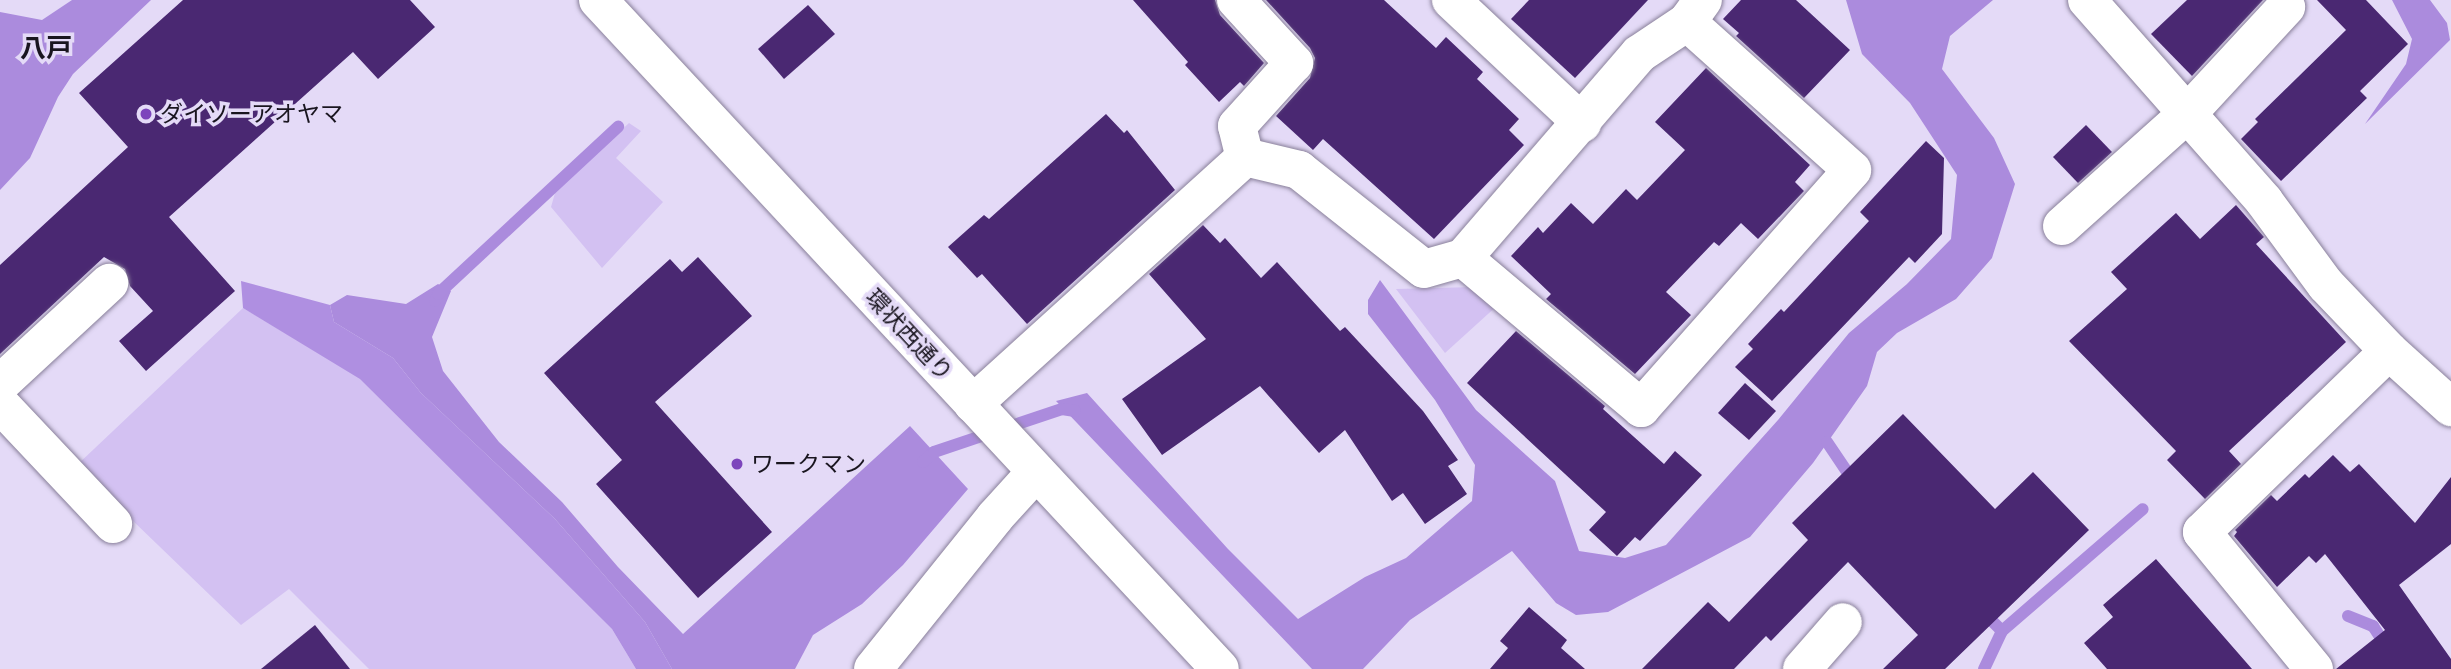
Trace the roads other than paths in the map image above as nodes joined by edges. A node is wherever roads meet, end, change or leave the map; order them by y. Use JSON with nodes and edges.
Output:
{"nodes":[{"id":1,"x":598,"y":0,"type":"edge"},
{"id":2,"x":1236,"y":0,"type":"edge"},
{"id":3,"x":1451,"y":0,"type":"edge"},
{"id":4,"x":2087,"y":0,"type":"edge"},
{"id":5,"x":2286,"y":7,"type":"dead end"},
{"id":6,"x":1695,"y":11,"type":"edge"},
{"id":7,"x":2187,"y":114,"type":"junction"},
{"id":8,"x":1583,"y":123,"type":"junction"},
{"id":9,"x":1245,"y":157,"type":"junction"},
{"id":10,"x":2062,"y":226,"type":"dead end"},
{"id":11,"x":1463,"y":258,"type":"junction"},
{"id":12,"x":109,"y":283,"type":"dead end"},
{"id":13,"x":2389,"y":351,"type":"junction"},
{"id":14,"x":0,"y":384,"type":"edge"},
{"id":15,"x":0,"y":404,"type":"edge"},
{"id":16,"x":2451,"y":407,"type":"edge"},
{"id":17,"x":977,"y":408,"type":"junction"},
{"id":18,"x":1026,"y":462,"type":"junction"},
{"id":19,"x":113,"y":524,"type":"dead end"},
{"id":20,"x":1843,"y":622,"type":"dead end"},
{"id":21,"x":873,"y":669,"type":"edge"},
{"id":22,"x":1220,"y":669,"type":"edge"},
{"id":23,"x":1802,"y":669,"type":"edge"},
{"id":24,"x":2314,"y":669,"type":"edge"}],
"edges":[{"from":1,"to":17,"type":"main road","name":"環状西通り"},
{"from":2,"to":9,"type":"main road"},
{"from":3,"to":8,"type":"main road"},
{"from":4,"to":7,"type":"main road"},
{"from":5,"to":7,"type":"main road"},
{"from":6,"to":8,"type":"main road"},
{"from":6,"to":11,"type":"main road"},
{"from":7,"to":10,"type":"main road"},
{"from":7,"to":13,"type":"main road"},
{"from":8,"to":11,"type":"main road"},
{"from":9,"to":11,"type":"main road"},
{"from":9,"to":17,"type":"main road"},
{"from":12,"to":14,"type":"main road"},
{"from":13,"to":16,"type":"main road"},
{"from":13,"to":24,"type":"main road"},
{"from":15,"to":19,"type":"main road"},
{"from":17,"to":18,"type":"main road","name":"環状西通り"},
{"from":18,"to":21,"type":"main road"},
{"from":18,"to":22,"type":"main road","name":"環状西通り"},
{"from":20,"to":23,"type":"main road"}]}
